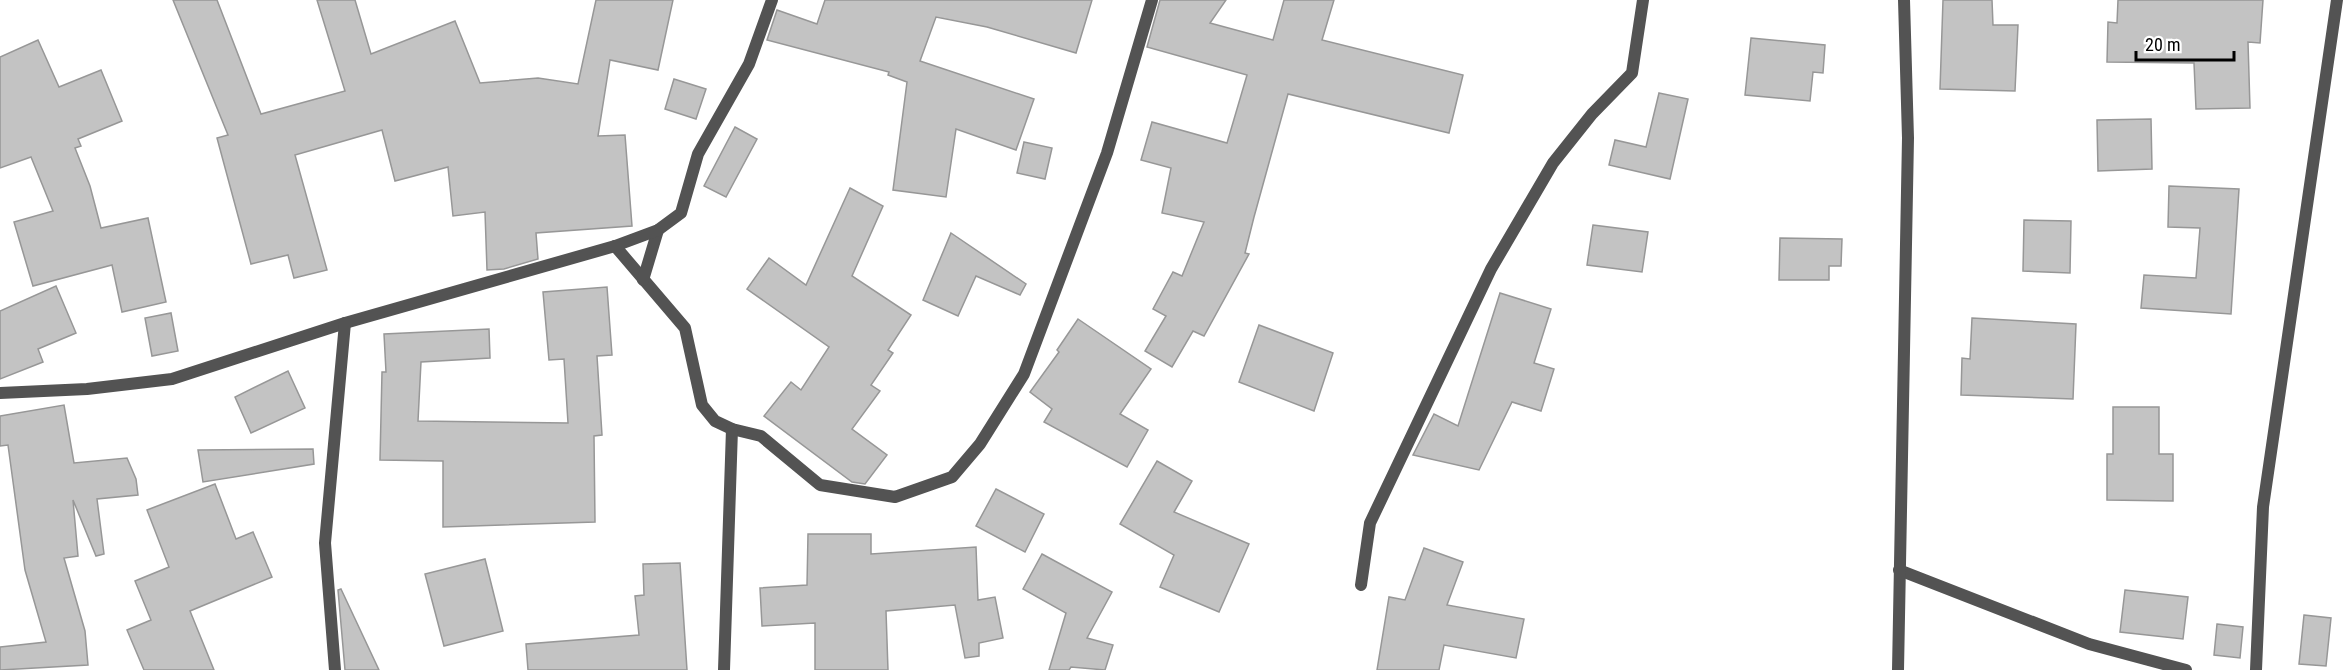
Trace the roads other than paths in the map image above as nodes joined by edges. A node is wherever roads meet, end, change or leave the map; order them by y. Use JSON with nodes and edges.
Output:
{"nodes":[{"id":1,"x":772,"y":0,"type":"edge"},
{"id":2,"x":1152,"y":0,"type":"edge"},
{"id":3,"x":1643,"y":0,"type":"edge"},
{"id":4,"x":1904,"y":0,"type":"edge"},
{"id":5,"x":2337,"y":0,"type":"edge"},
{"id":6,"x":658,"y":230,"type":"junction"},
{"id":7,"x":615,"y":246,"type":"junction"},
{"id":8,"x":643,"y":280,"type":"junction"},
{"id":9,"x":345,"y":323,"type":"junction"},
{"id":10,"x":0,"y":393,"type":"edge"},
{"id":11,"x":732,"y":429,"type":"junction"},
{"id":12,"x":1899,"y":570,"type":"junction"},
{"id":13,"x":1361,"y":585,"type":"dead end"},
{"id":14,"x":335,"y":670,"type":"edge"},
{"id":15,"x":724,"y":670,"type":"edge"},
{"id":16,"x":1898,"y":670,"type":"edge"},
{"id":17,"x":2186,"y":670,"type":"edge"},
{"id":18,"x":2256,"y":670,"type":"edge"}],
"edges":[{"from":1,"to":6,"type":"street"},
{"from":2,"to":11,"type":"street"},
{"from":3,"to":13,"type":"street"},
{"from":4,"to":12,"type":"street"},
{"from":5,"to":18,"type":"street"},
{"from":6,"to":7,"type":"street"},
{"from":6,"to":8,"type":"street"},
{"from":7,"to":8,"type":"street"},
{"from":7,"to":9,"type":"street"},
{"from":8,"to":11,"type":"street"},
{"from":9,"to":10,"type":"street"},
{"from":9,"to":14,"type":"street"},
{"from":11,"to":15,"type":"street"},
{"from":12,"to":16,"type":"street"},
{"from":12,"to":17,"type":"street"}]}
